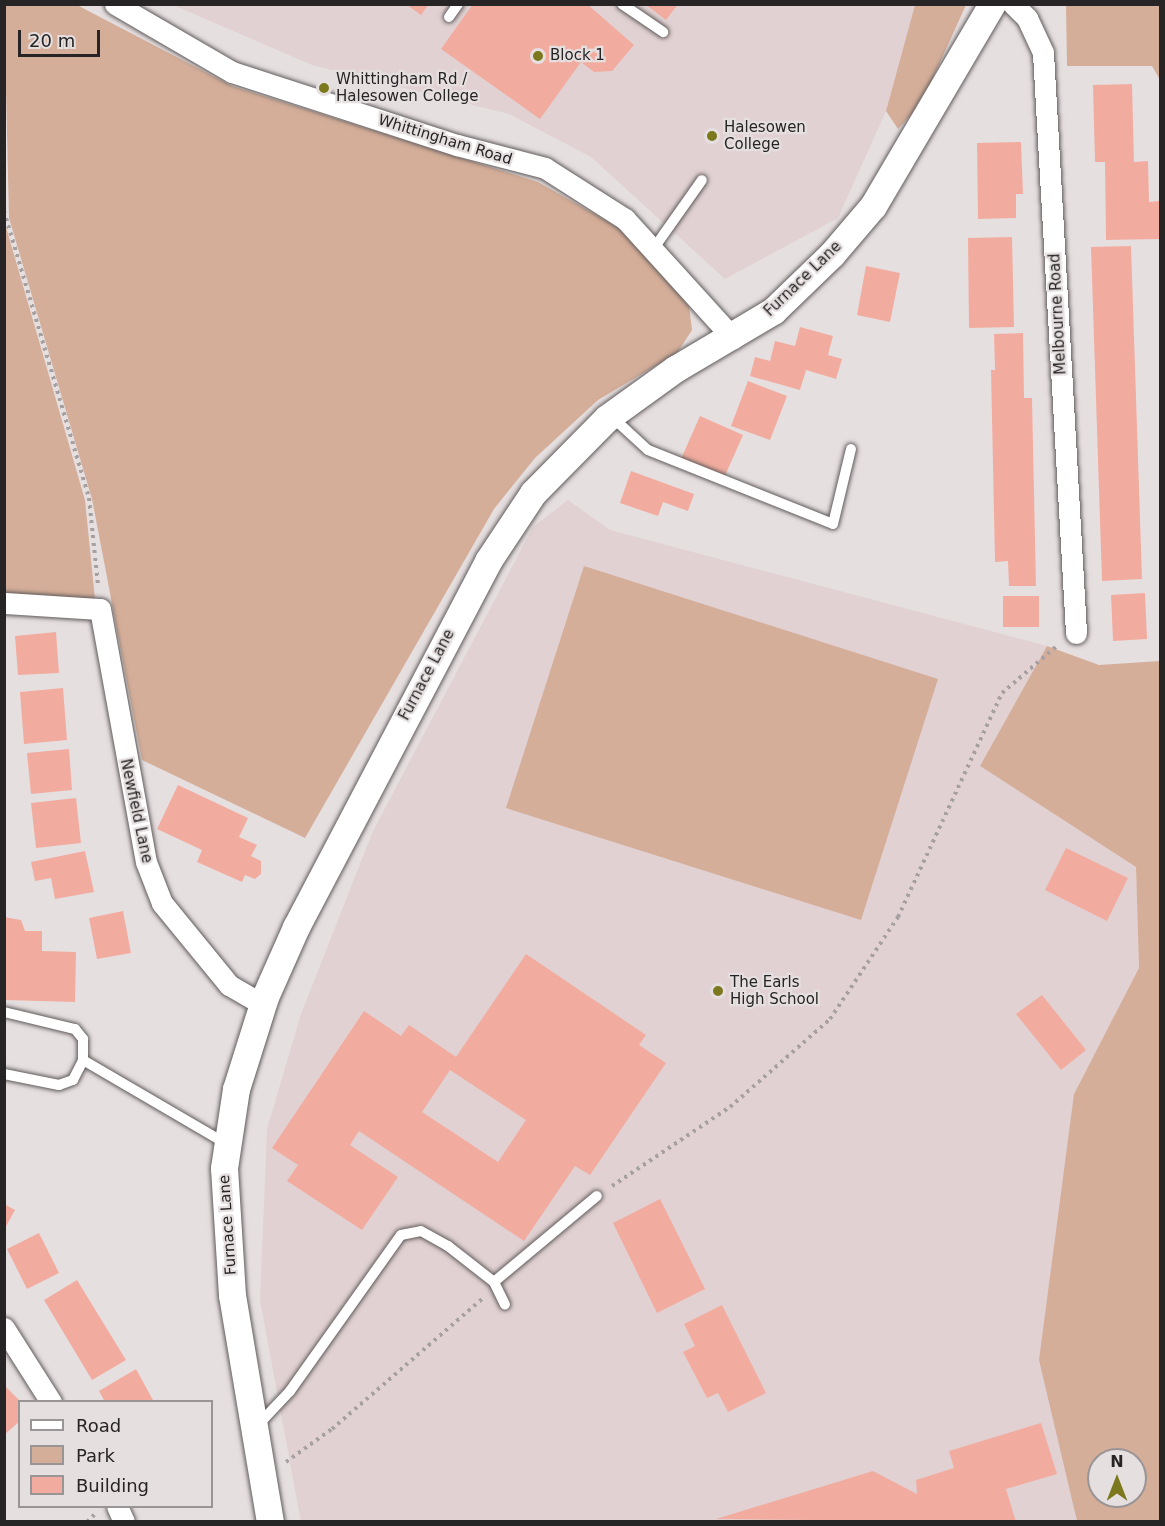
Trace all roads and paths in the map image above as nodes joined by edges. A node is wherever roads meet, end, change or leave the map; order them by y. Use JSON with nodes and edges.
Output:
{"nodes":[{"id":1,"x":458,"y":4,"type":"edge"},
{"id":2,"x":622,"y":4,"type":"edge"},
{"id":3,"x":992,"y":4,"type":"edge"},
{"id":4,"x":1013,"y":4,"type":"edge"},
{"id":5,"x":123,"y":6,"type":"edge"},
{"id":6,"x":449,"y":17,"type":"dead end"},
{"id":7,"x":663,"y":32,"type":"dead end"},
{"id":8,"x":702,"y":180,"type":"dead end"},
{"id":9,"x":4,"y":211,"type":"edge"},
{"id":10,"x":654,"y":248,"type":"junction"},
{"id":11,"x":733,"y":338,"type":"junction"},
{"id":12,"x":611,"y":416,"type":"junction"},
{"id":13,"x":851,"y":449,"type":"dead end"},
{"id":14,"x":4,"y":603,"type":"edge"},
{"id":15,"x":100,"y":609,"type":"junction"},
{"id":16,"x":1076,"y":633,"type":"joint"},
{"id":17,"x":263,"y":1005,"type":"junction"},
{"id":18,"x":4,"y":1012,"type":"edge"},
{"id":19,"x":83,"y":1060,"type":"junction"},
{"id":20,"x":4,"y":1074,"type":"edge"},
{"id":21,"x":228,"y":1144,"type":"junction"},
{"id":22,"x":597,"y":1196,"type":"joint"},
{"id":23,"x":495,"y":1284,"type":"junction"},
{"id":24,"x":505,"y":1305,"type":"dead end"},
{"id":25,"x":4,"y":1328,"type":"edge"},
{"id":26,"x":50,"y":1400,"type":"edge"},
{"id":27,"x":255,"y":1428,"type":"junction"},
{"id":28,"x":285,"y":1462,"type":"dead end"},
{"id":29,"x":270,"y":1521,"type":"edge"}],
"edges":[{"from":1,"to":6,"type":"lane"},
{"from":2,"to":7,"type":"lane"},
{"from":3,"to":11,"type":"street","name":"Furnace Lane"},
{"from":4,"to":16,"type":"street","name":"Melbourne Road"},
{"from":5,"to":10,"type":"street","name":"Whittingham Road"},
{"from":8,"to":10,"type":"lane"},
{"from":9,"to":15,"type":"path"},
{"from":10,"to":11,"type":"street","name":"Whittingham Road"},
{"from":11,"to":12,"type":"street","name":"Furnace Lane"},
{"from":12,"to":13,"type":"lane"},
{"from":12,"to":17,"type":"street","name":"Furnace Lane"},
{"from":14,"to":15,"type":"street"},
{"from":15,"to":17,"type":"street","name":"Newfield Lane"},
{"from":16,"to":22,"type":"path"},
{"from":17,"to":21,"type":"street","name":"Furnace Lane"},
{"from":18,"to":19,"type":"lane"},
{"from":19,"to":20,"type":"lane"},
{"from":19,"to":21,"type":"lane"},
{"from":21,"to":27,"type":"street","name":"Furnace Lane"},
{"from":22,"to":23,"type":"lane"},
{"from":23,"to":24,"type":"lane"},
{"from":23,"to":27,"type":"lane"},
{"from":23,"to":28,"type":"path"},
{"from":25,"to":26,"type":"street"},
{"from":27,"to":29,"type":"street","name":"Furnace Lane"}]}
